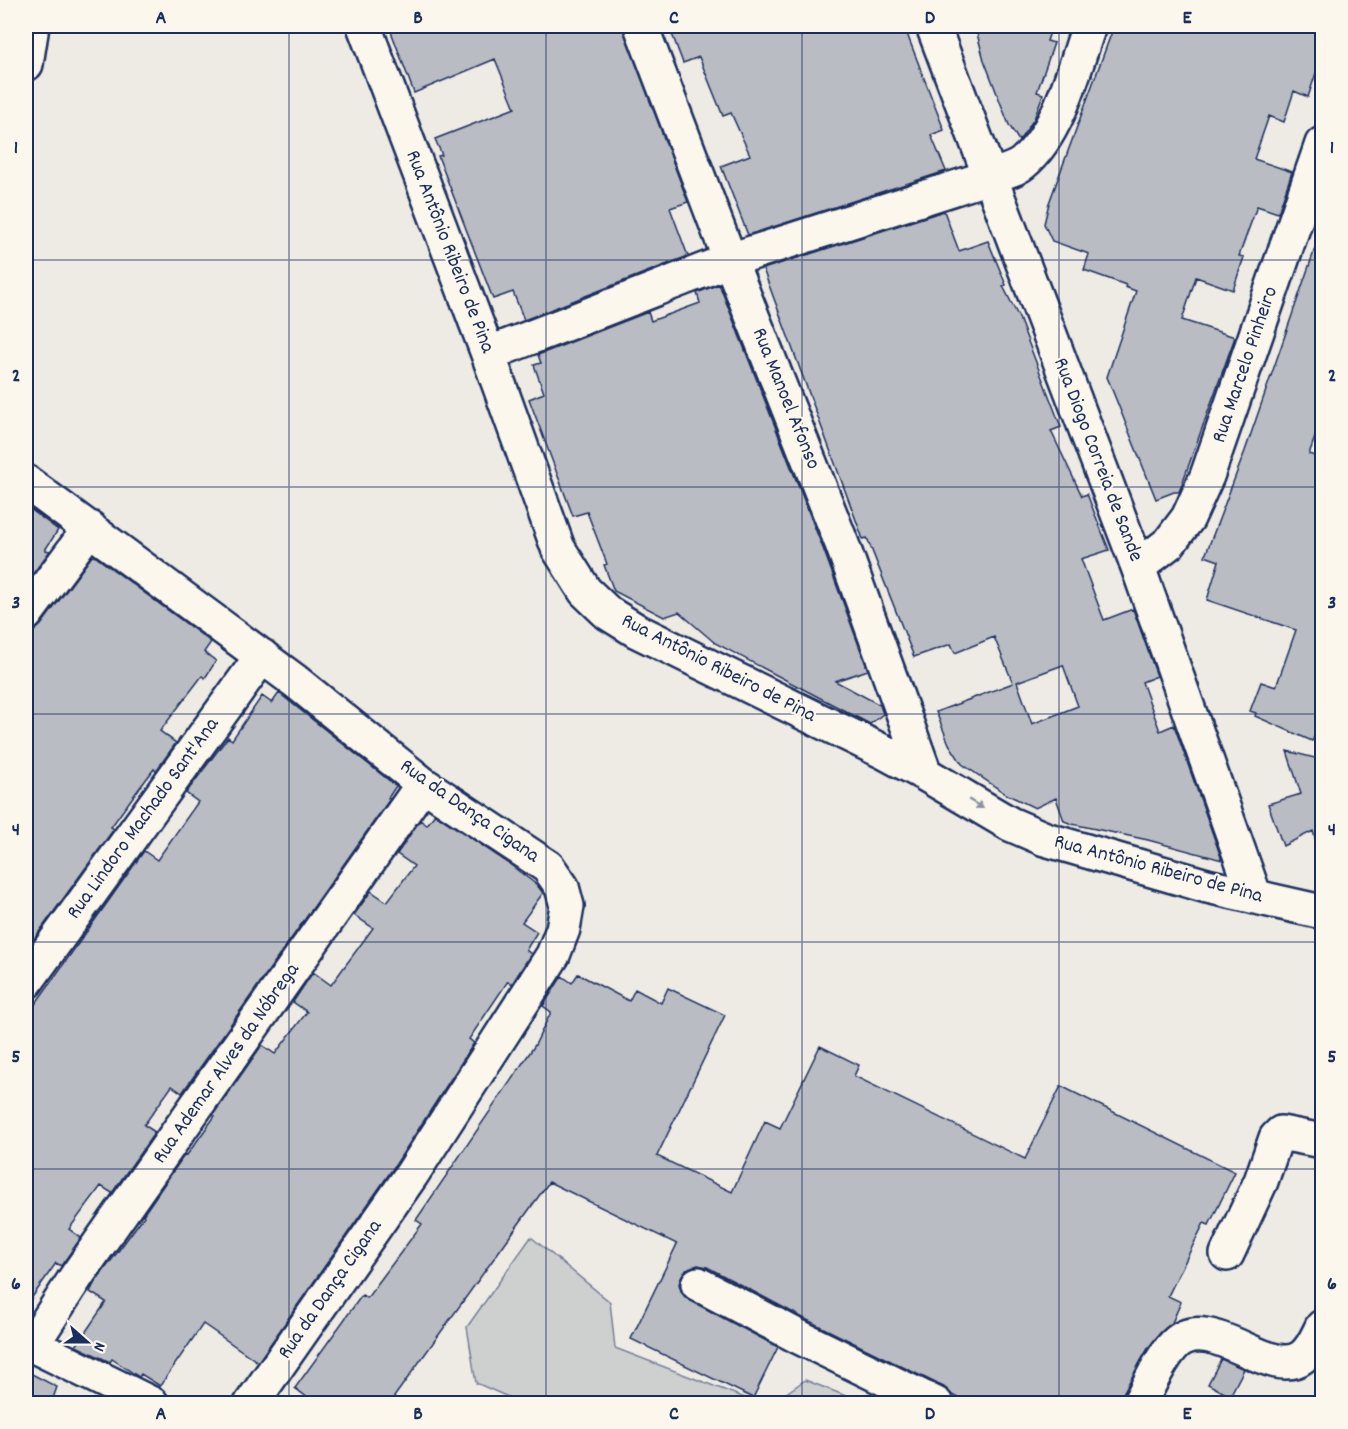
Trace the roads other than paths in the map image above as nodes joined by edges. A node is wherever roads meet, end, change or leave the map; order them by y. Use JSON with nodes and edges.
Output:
{"nodes":[{"id":1,"x":32,"y":26,"type":"edge"},
{"id":2,"x":364,"y":26,"type":"edge"},
{"id":3,"x":641,"y":26,"type":"edge"},
{"id":4,"x":933,"y":26,"type":"edge"},
{"id":5,"x":1089,"y":26,"type":"edge"},
{"id":6,"x":26,"y":64,"type":"edge"},
{"id":7,"x":1320,"y":160,"type":"edge"},
{"id":8,"x":989,"y":177,"type":"junction"},
{"id":9,"x":730,"y":260,"type":"junction"},
{"id":10,"x":488,"y":354,"type":"junction"},
{"id":11,"x":26,"y":482,"type":"edge"},
{"id":12,"x":90,"y":528,"type":"junction"},
{"id":13,"x":1138,"y":567,"type":"junction"},
{"id":14,"x":26,"y":614,"type":"edge"},
{"id":15,"x":262,"y":656,"type":"junction"},
{"id":16,"x":926,"y":774,"type":"junction"},
{"id":17,"x":423,"y":784,"type":"junction"},
{"id":18,"x":1255,"y":897,"type":"junction"},
{"id":19,"x":1323,"y":912,"type":"edge"},
{"id":20,"x":26,"y":982,"type":"edge"},
{"id":21,"x":1323,"y":1141,"type":"edge"},
{"id":22,"x":1227,"y":1254,"type":"dead end"},
{"id":23,"x":698,"y":1284,"type":"dead end"},
{"id":24,"x":1323,"y":1327,"type":"edge"},
{"id":25,"x":29,"y":1344,"type":"edge"},
{"id":26,"x":152,"y":1404,"type":"edge"},
{"id":27,"x":251,"y":1404,"type":"edge"},
{"id":28,"x":936,"y":1404,"type":"edge"},
{"id":29,"x":1139,"y":1404,"type":"edge"}],
"edges":[{"from":1,"to":6,"type":"street"},
{"from":2,"to":10,"type":"street","name":"Rua Antônio Ribeiro de Pina"},
{"from":3,"to":9,"type":"street","name":"Rua Manoel Afonso"},
{"from":4,"to":8,"type":"street","name":"Rua Diogo Correia de Sande"},
{"from":5,"to":8,"type":"street"},
{"from":7,"to":13,"type":"street","name":"Rua Marcelo Pinheiro"},
{"from":8,"to":9,"type":"street"},
{"from":8,"to":13,"type":"street","name":"Rua Diogo Correia de Sande"},
{"from":9,"to":10,"type":"street"},
{"from":9,"to":16,"type":"street","name":"Rua Manoel Afonso"},
{"from":10,"to":16,"type":"street","name":"Rua Antônio Ribeiro de Pina"},
{"from":11,"to":12,"type":"street","name":"Rua da Dança Cigana"},
{"from":12,"to":14,"type":"street"},
{"from":12,"to":15,"type":"street","name":"Rua da Dança Cigana"},
{"from":13,"to":18,"type":"street","name":"Rua Diogo Correia de Sande"},
{"from":15,"to":17,"type":"street","name":"Rua da Dança Cigana"},
{"from":15,"to":20,"type":"street","name":"Rua Lindoro Machado Sant'Ana"},
{"from":16,"to":18,"type":"street","name":"Rua Antônio Ribeiro de Pina","one_way":true},
{"from":17,"to":25,"type":"street","name":"Rua Ademar Alves da Nóbrega"},
{"from":17,"to":27,"type":"street","name":"Rua da Dança Cigana"},
{"from":18,"to":19,"type":"street","name":"Rua Antônio Ribeiro de Pina"},
{"from":21,"to":22,"type":"street"},
{"from":23,"to":28,"type":"street"},
{"from":24,"to":29,"type":"street"},
{"from":25,"to":26,"type":"street"}]}
